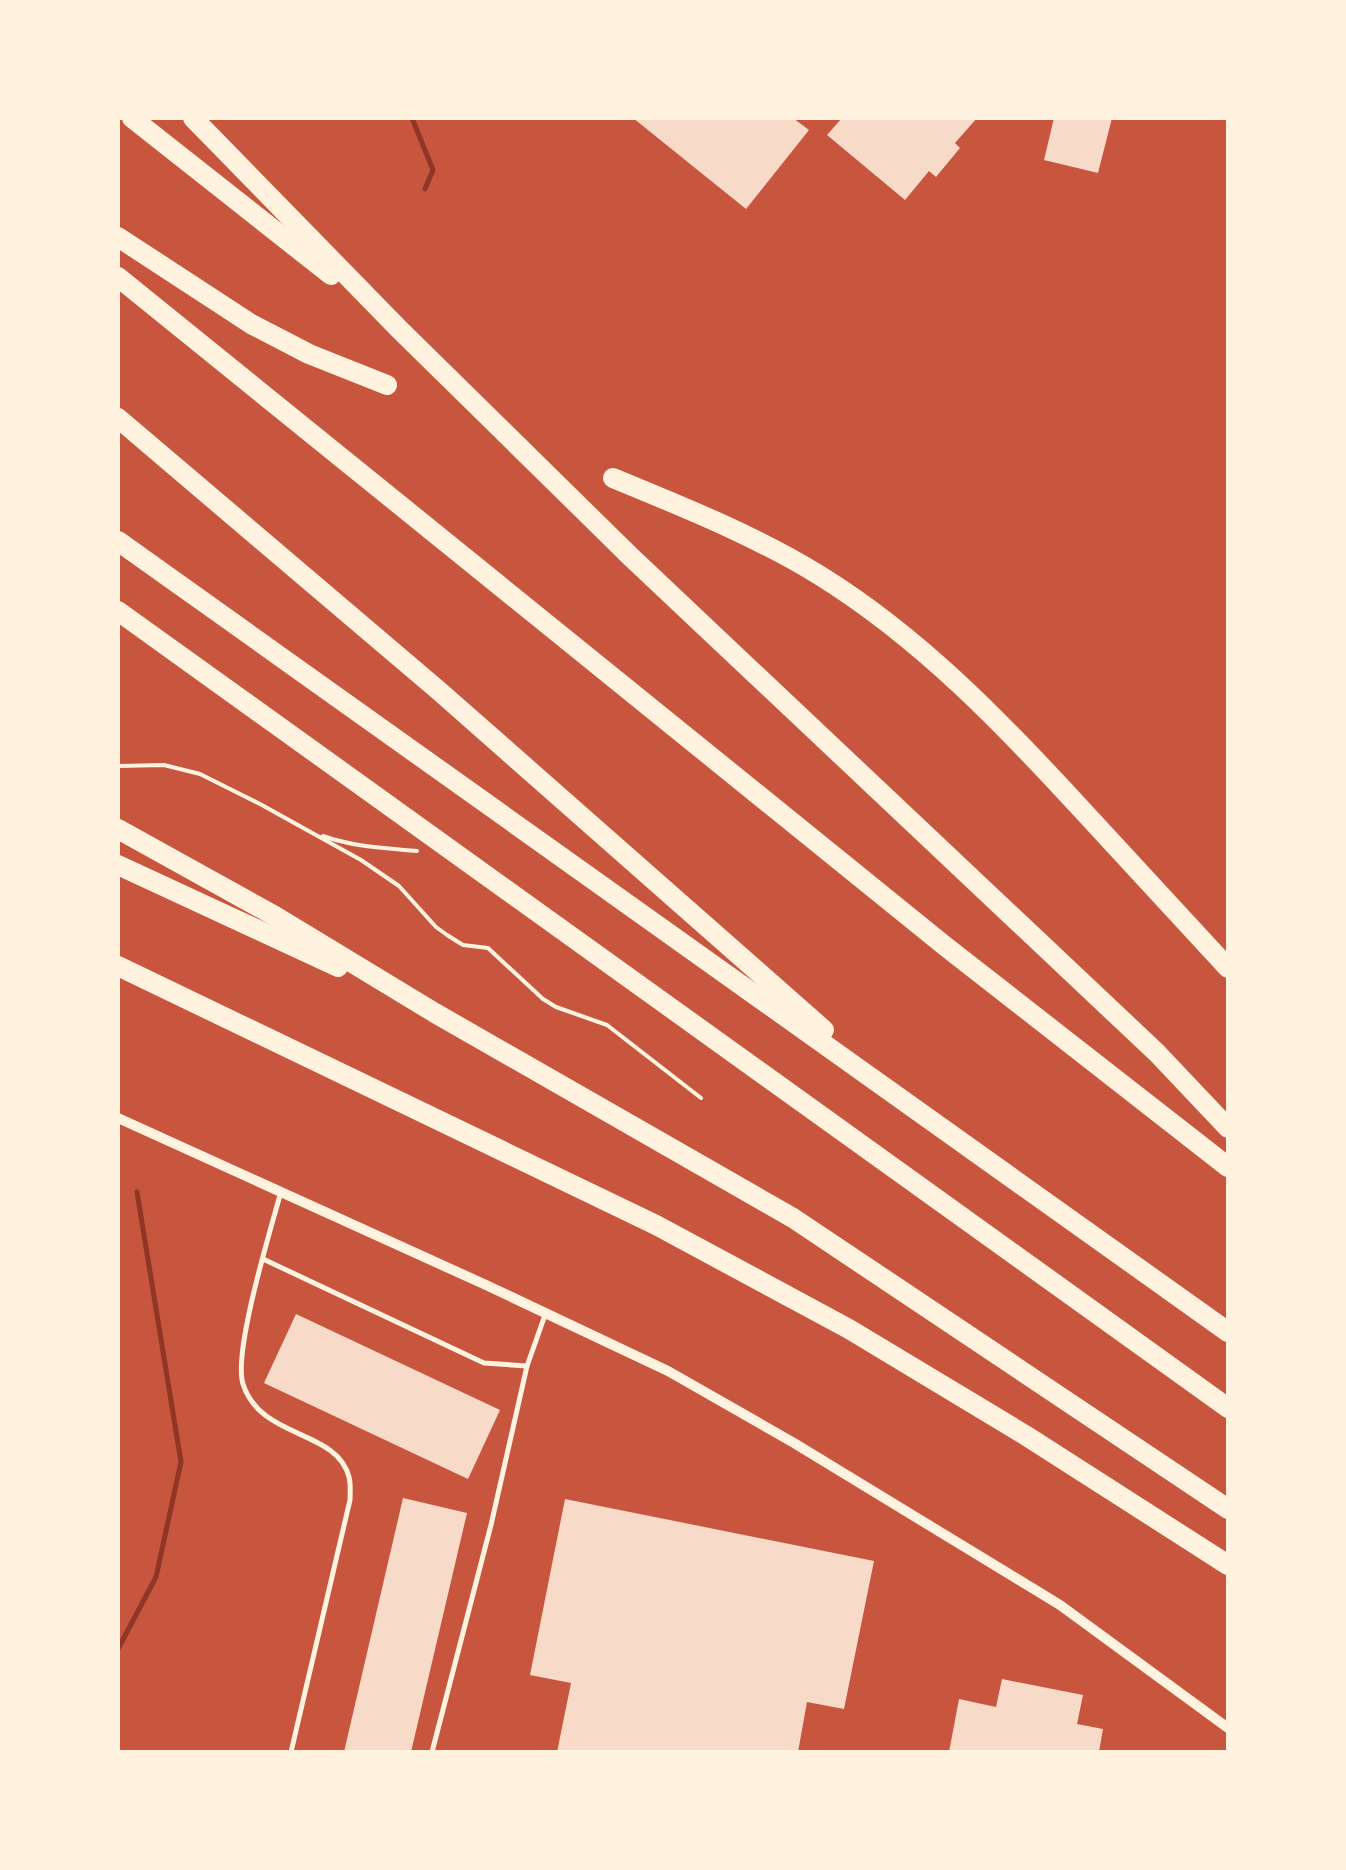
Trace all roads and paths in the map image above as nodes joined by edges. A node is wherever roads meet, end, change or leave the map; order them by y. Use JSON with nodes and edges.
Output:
{"nodes":[{"id":1,"x":132,"y":118,"type":"edge"},
{"id":2,"x":193,"y":118,"type":"edge"},
{"id":3,"x":118,"y":237,"type":"edge"},
{"id":4,"x":118,"y":276,"type":"edge"},
{"id":5,"x":399,"y":329,"type":"junction"},
{"id":6,"x":386,"y":385,"type":"dead end"},
{"id":7,"x":118,"y":418,"type":"edge"},
{"id":8,"x":613,"y":478,"type":"dead end"},
{"id":9,"x":118,"y":541,"type":"edge"},
{"id":10,"x":118,"y":611,"type":"edge"},
{"id":11,"x":118,"y":620,"type":"edge"},
{"id":12,"x":210,"y":678,"type":"junction"},
{"id":13,"x":118,"y":766,"type":"edge"},
{"id":14,"x":118,"y":829,"type":"edge"},
{"id":15,"x":314,"y":833,"type":"junction"},
{"id":16,"x":420,"y":851,"type":"dead end"},
{"id":17,"x":118,"y":864,"type":"edge"},
{"id":18,"x":118,"y":966,"type":"edge"},
{"id":19,"x":1228,"y":968,"type":"edge"},
{"id":20,"x":435,"y":1013,"type":"junction"},
{"id":21,"x":701,"y":1098,"type":"dead end"},
{"id":22,"x":904,"y":1101,"type":"junction"},
{"id":23,"x":118,"y":1118,"type":"edge"},
{"id":24,"x":1228,"y":1128,"type":"edge"},
{"id":25,"x":1228,"y":1166,"type":"edge"},
{"id":26,"x":281,"y":1192,"type":"junction"},
{"id":27,"x":263,"y":1259,"type":"junction"},
{"id":28,"x":545,"y":1313,"type":"junction"},
{"id":29,"x":1228,"y":1332,"type":"edge"},
{"id":30,"x":527,"y":1366,"type":"junction"},
{"id":31,"x":1228,"y":1408,"type":"edge"},
{"id":32,"x":1228,"y":1509,"type":"edge"},
{"id":33,"x":1228,"y":1564,"type":"edge"},
{"id":34,"x":1228,"y":1728,"type":"edge"},
{"id":35,"x":291,"y":1752,"type":"edge"},
{"id":36,"x":432,"y":1752,"type":"edge"}],
"edges":[{"from":1,"to":5,"type":"highway"},
{"from":2,"to":5,"type":"highway"},
{"from":3,"to":6,"type":"highway"},
{"from":4,"to":25,"type":"highway"},
{"from":5,"to":24,"type":"highway"},
{"from":7,"to":22,"type":"highway"},
{"from":8,"to":19,"type":"highway"},
{"from":9,"to":22,"type":"highway"},
{"from":10,"to":12,"type":"highway"},
{"from":11,"to":12,"type":"highway"},
{"from":12,"to":31,"type":"highway"},
{"from":13,"to":15,"type":"path"},
{"from":14,"to":20,"type":"highway"},
{"from":15,"to":16,"type":"path"},
{"from":15,"to":21,"type":"path"},
{"from":17,"to":20,"type":"highway"},
{"from":18,"to":33,"type":"highway"},
{"from":20,"to":32,"type":"highway"},
{"from":22,"to":29,"type":"highway"},
{"from":23,"to":26,"type":"street"},
{"from":26,"to":27,"type":"lane"},
{"from":26,"to":28,"type":"street"},
{"from":27,"to":30,"type":"lane"},
{"from":27,"to":35,"type":"lane"},
{"from":28,"to":30,"type":"lane"},
{"from":28,"to":34,"type":"street"},
{"from":30,"to":36,"type":"lane"}]}
